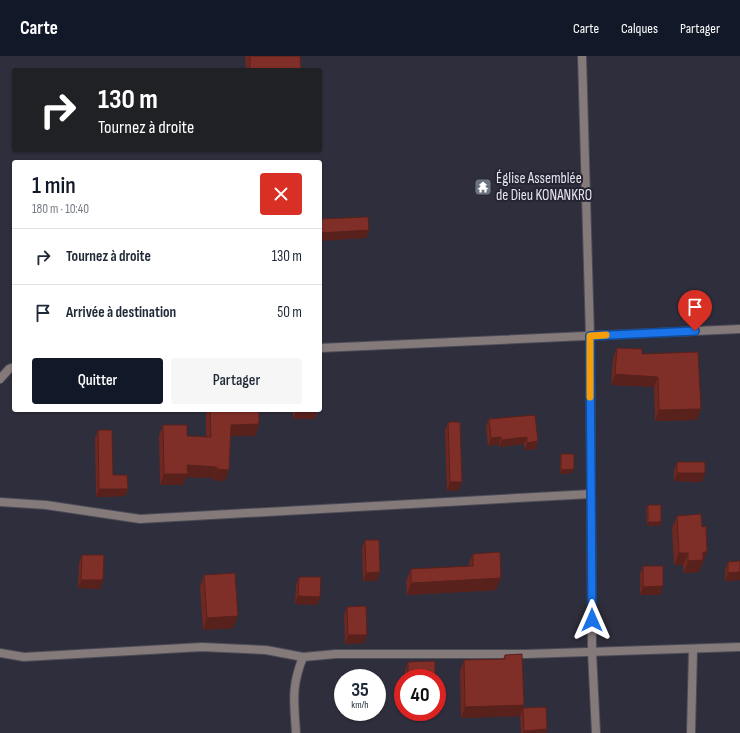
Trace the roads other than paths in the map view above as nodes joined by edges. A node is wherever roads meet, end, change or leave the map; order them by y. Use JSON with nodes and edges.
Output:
{"nodes":[{"id":1,"x":582,"y":56,"type":"edge"},
{"id":2,"x":740,"y":329,"type":"edge"},
{"id":3,"x":590,"y":336,"type":"junction"},
{"id":4,"x":322,"y":348,"type":"edge"},
{"id":5,"x":12,"y":368,"type":"edge"},
{"id":6,"x":0,"y":379,"type":"edge"},
{"id":7,"x":591,"y":494,"type":"junction"},
{"id":8,"x":0,"y":502,"type":"edge"},
{"id":9,"x":740,"y":647,"type":"edge"},
{"id":10,"x":693,"y":649,"type":"junction"},
{"id":11,"x":592,"y":652,"type":"junction"},
{"id":12,"x":0,"y":653,"type":"edge"},
{"id":13,"x":303,"y":657,"type":"junction"},
{"id":14,"x":296,"y":733,"type":"edge"},
{"id":15,"x":596,"y":733,"type":"edge"},
{"id":16,"x":691,"y":733,"type":"edge"}],
"edges":[{"from":1,"to":3,"type":"street"},
{"from":2,"to":3,"type":"street"},
{"from":3,"to":4,"type":"street"},
{"from":3,"to":7,"type":"street"},
{"from":5,"to":6,"type":"street"},
{"from":7,"to":8,"type":"street"},
{"from":7,"to":11,"type":"street"},
{"from":9,"to":10,"type":"street"},
{"from":10,"to":11,"type":"street"},
{"from":10,"to":16,"type":"street"},
{"from":11,"to":13,"type":"street"},
{"from":11,"to":15,"type":"street"},
{"from":12,"to":13,"type":"street"},
{"from":13,"to":14,"type":"street"}]}
